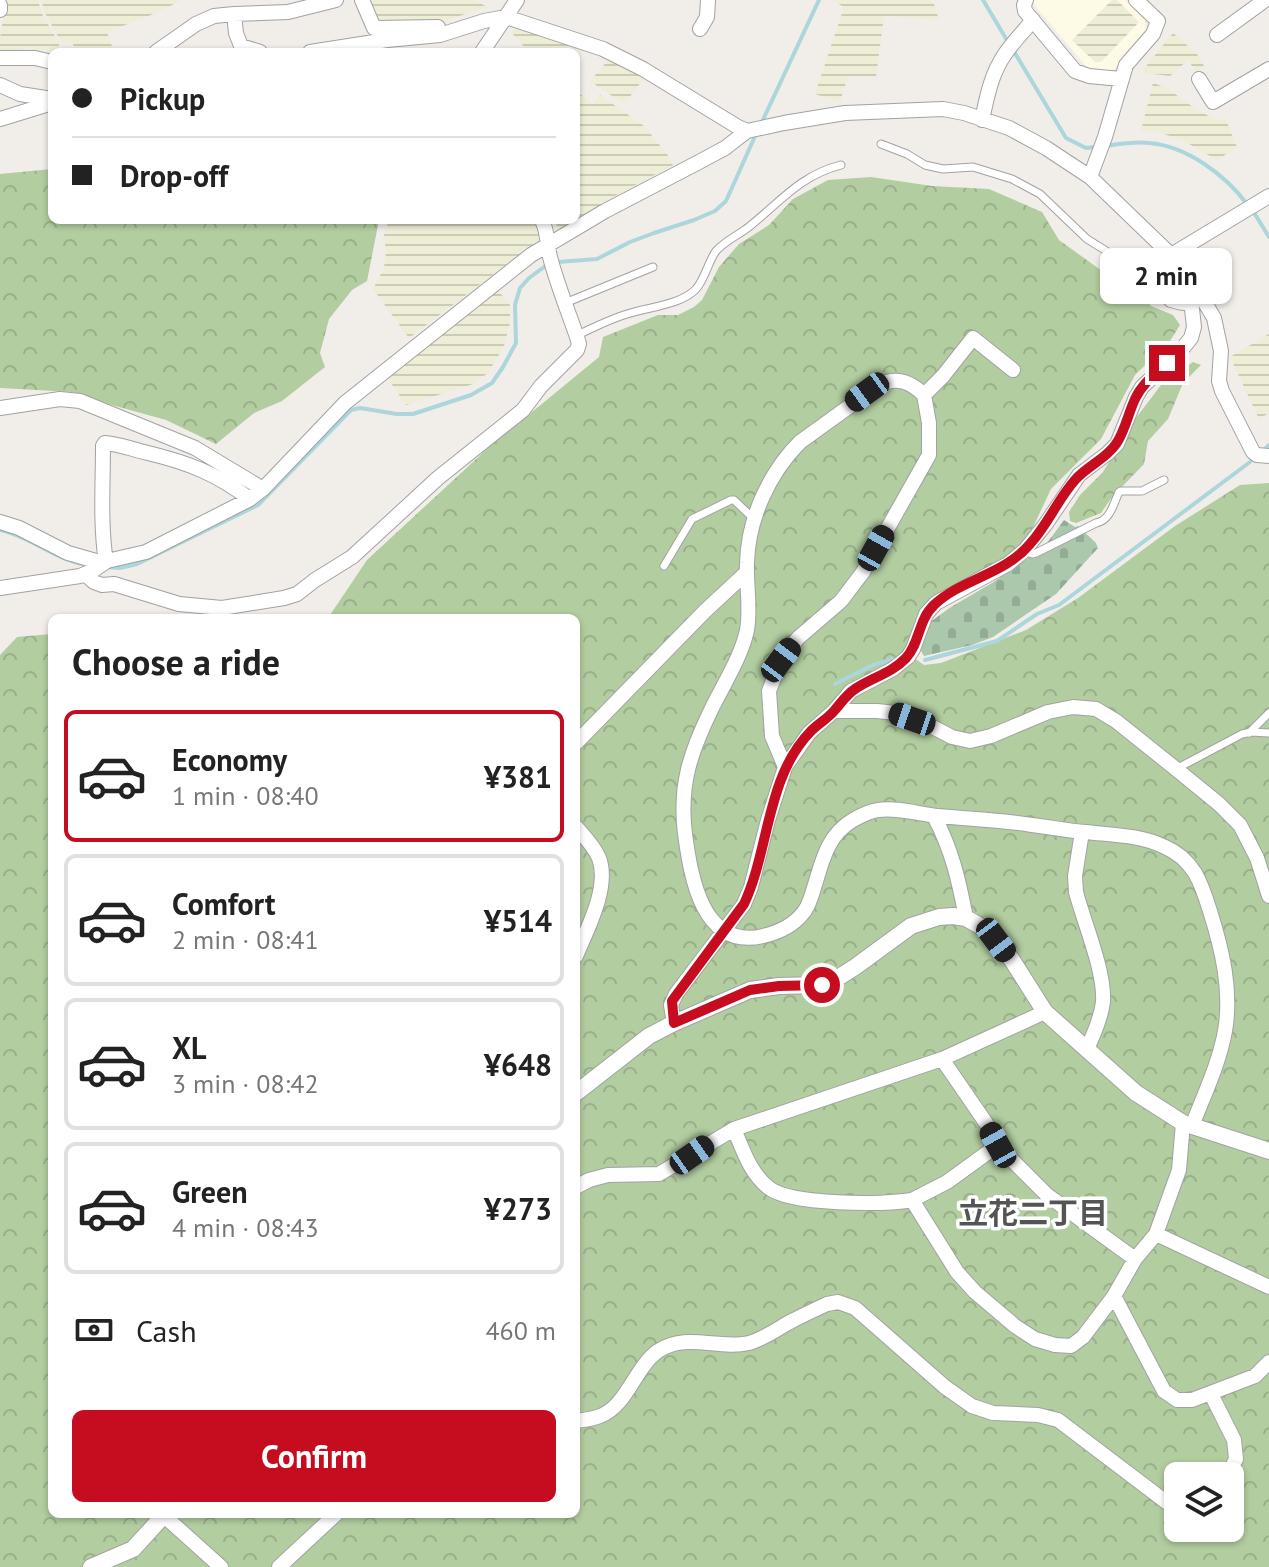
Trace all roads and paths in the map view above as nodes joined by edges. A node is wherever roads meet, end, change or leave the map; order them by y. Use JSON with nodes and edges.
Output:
{"nodes":[{"id":1,"x":336,"y":0,"type":"edge"},
{"id":2,"x":362,"y":0,"type":"edge"},
{"id":3,"x":517,"y":0,"type":"edge"},
{"id":4,"x":708,"y":0,"type":"edge"},
{"id":5,"x":1026,"y":0,"type":"edge"},
{"id":6,"x":1136,"y":0,"type":"edge"},
{"id":7,"x":1265,"y":0,"type":"edge"},
{"id":8,"x":234,"y":14,"type":"junction"},
{"id":9,"x":506,"y":17,"type":"junction"},
{"id":10,"x":1033,"y":20,"type":"junction"},
{"id":11,"x":700,"y":29,"type":"dead end"},
{"id":12,"x":448,"y":33,"type":"junction"},
{"id":13,"x":1217,"y":35,"type":"dead end"},
{"id":14,"x":162,"y":48,"type":"edge"},
{"id":15,"x":247,"y":48,"type":"edge"},
{"id":16,"x":339,"y":48,"type":"edge"},
{"id":17,"x":485,"y":48,"type":"edge"},
{"id":18,"x":0,"y":58,"type":"edge"},
{"id":19,"x":48,"y":61,"type":"edge"},
{"id":20,"x":1269,"y":69,"type":"edge"},
{"id":21,"x":1121,"y":79,"type":"junction"},
{"id":22,"x":1199,"y":79,"type":"dead end"},
{"id":23,"x":0,"y":85,"type":"edge"},
{"id":24,"x":48,"y":100,"type":"edge"},
{"id":25,"x":48,"y":102,"type":"edge"},
{"id":26,"x":0,"y":119,"type":"edge"},
{"id":27,"x":982,"y":120,"type":"junction"},
{"id":28,"x":747,"y":131,"type":"junction"},
{"id":29,"x":881,"y":144,"type":"dead end"},
{"id":30,"x":841,"y":165,"type":"dead end"},
{"id":31,"x":1090,"y":177,"type":"junction"},
{"id":32,"x":1269,"y":196,"type":"edge"},
{"id":33,"x":544,"y":224,"type":"edge"},
{"id":34,"x":548,"y":250,"type":"junction"},
{"id":35,"x":1171,"y":255,"type":"junction"},
{"id":36,"x":653,"y":267,"type":"dead end"},
{"id":37,"x":1188,"y":274,"type":"junction"},
{"id":38,"x":565,"y":303,"type":"junction"},
{"id":39,"x":1193,"y":307,"type":"junction"},
{"id":40,"x":577,"y":335,"type":"junction"},
{"id":41,"x":1013,"y":370,"type":"dead end"},
{"id":42,"x":924,"y":395,"type":"junction"},
{"id":43,"x":0,"y":408,"type":"edge"},
{"id":44,"x":1269,"y":456,"type":"edge"},
{"id":45,"x":1164,"y":480,"type":"dead end"},
{"id":46,"x":263,"y":489,"type":"junction"},
{"id":47,"x":250,"y":499,"type":"junction"},
{"id":48,"x":754,"y":519,"type":"junction"},
{"id":49,"x":0,"y":522,"type":"edge"},
{"id":50,"x":1025,"y":550,"type":"junction"},
{"id":51,"x":105,"y":562,"type":"junction"},
{"id":52,"x":664,"y":566,"type":"dead end"},
{"id":53,"x":747,"y":572,"type":"junction"},
{"id":54,"x":85,"y":574,"type":"junction"},
{"id":55,"x":0,"y":588,"type":"edge"},
{"id":56,"x":834,"y":711,"type":"junction"},
{"id":57,"x":1269,"y":713,"type":"edge"},
{"id":58,"x":1249,"y":733,"type":"junction"},
{"id":59,"x":1269,"y":733,"type":"edge"},
{"id":60,"x":580,"y":739,"type":"edge"},
{"id":61,"x":785,"y":767,"type":"junction"},
{"id":62,"x":1176,"y":769,"type":"junction"},
{"id":63,"x":934,"y":816,"type":"junction"},
{"id":64,"x":580,"y":832,"type":"edge"},
{"id":65,"x":1082,"y":832,"type":"junction"},
{"id":66,"x":1269,"y":896,"type":"edge"},
{"id":67,"x":966,"y":918,"type":"junction"},
{"id":68,"x":723,"y":930,"type":"junction"},
{"id":69,"x":580,"y":946,"type":"edge"},
{"id":70,"x":1045,"y":1012,"type":"junction"},
{"id":71,"x":674,"y":1023,"type":"junction"},
{"id":72,"x":1087,"y":1049,"type":"junction"},
{"id":73,"x":942,"y":1059,"type":"junction"},
{"id":74,"x":580,"y":1090,"type":"edge"},
{"id":75,"x":1187,"y":1125,"type":"junction"},
{"id":76,"x":734,"y":1129,"type":"junction"},
{"id":77,"x":998,"y":1145,"type":"junction"},
{"id":78,"x":1269,"y":1151,"type":"edge"},
{"id":79,"x":580,"y":1185,"type":"edge"},
{"id":80,"x":912,"y":1200,"type":"junction"},
{"id":81,"x":1156,"y":1234,"type":"junction"},
{"id":82,"x":1135,"y":1259,"type":"junction"},
{"id":83,"x":1269,"y":1287,"type":"edge"},
{"id":84,"x":1114,"y":1296,"type":"junction"},
{"id":85,"x":1269,"y":1362,"type":"edge"},
{"id":86,"x":1211,"y":1394,"type":"junction"},
{"id":87,"x":580,"y":1420,"type":"edge"},
{"id":88,"x":1234,"y":1462,"type":"edge"},
{"id":89,"x":1164,"y":1500,"type":"edge"},
{"id":90,"x":161,"y":1518,"type":"edge"},
{"id":91,"x":167,"y":1518,"type":"edge"},
{"id":92,"x":332,"y":1518,"type":"edge"},
{"id":93,"x":91,"y":1567,"type":"edge"},
{"id":94,"x":221,"y":1567,"type":"edge"},
{"id":95,"x":279,"y":1567,"type":"edge"}],
"edges":[{"from":1,"to":8,"type":"street"},
{"from":2,"to":12,"type":"street"},
{"from":3,"to":9,"type":"street"},
{"from":4,"to":11,"type":"street"},
{"from":5,"to":10,"type":"street"},
{"from":6,"to":21,"type":"street"},
{"from":7,"to":13,"type":"street"},
{"from":8,"to":14,"type":"street"},
{"from":8,"to":15,"type":"street"},
{"from":9,"to":12,"type":"street"},
{"from":9,"to":17,"type":"street"},
{"from":9,"to":28,"type":"street"},
{"from":10,"to":21,"type":"street"},
{"from":10,"to":27,"type":"street"},
{"from":12,"to":16,"type":"street"},
{"from":18,"to":19,"type":"street"},
{"from":20,"to":22,"type":"street"},
{"from":21,"to":31,"type":"street"},
{"from":23,"to":24,"type":"street"},
{"from":25,"to":26,"type":"street"},
{"from":27,"to":28,"type":"street"},
{"from":27,"to":31,"type":"street"},
{"from":28,"to":34,"type":"street"},
{"from":29,"to":39,"type":"lane"},
{"from":30,"to":40,"type":"lane"},
{"from":31,"to":35,"type":"street"},
{"from":32,"to":35,"type":"street"},
{"from":33,"to":34,"type":"street"},
{"from":34,"to":38,"type":"street"},
{"from":34,"to":46,"type":"street"},
{"from":35,"to":37,"type":"street"},
{"from":36,"to":38,"type":"lane"},
{"from":37,"to":39,"type":"street"},
{"from":37,"to":44,"type":"street"},
{"from":38,"to":40,"type":"street"},
{"from":39,"to":50,"type":"street"},
{"from":40,"to":54,"type":"street"},
{"from":41,"to":42,"type":"street"},
{"from":42,"to":48,"type":"street"},
{"from":42,"to":61,"type":"street"},
{"from":43,"to":46,"type":"street"},
{"from":45,"to":50,"type":"lane"},
{"from":46,"to":47,"type":"street"},
{"from":47,"to":51,"type":"street"},
{"from":47,"to":51,"type":"street"},
{"from":48,"to":52,"type":"lane"},
{"from":48,"to":53,"type":"street"},
{"from":49,"to":51,"type":"street"},
{"from":50,"to":56,"type":"street"},
{"from":51,"to":54,"type":"street"},
{"from":53,"to":60,"type":"street"},
{"from":53,"to":68,"type":"street"},
{"from":54,"to":55,"type":"street"},
{"from":56,"to":61,"type":"street"},
{"from":56,"to":62,"type":"street"},
{"from":57,"to":58,"type":"lane"},
{"from":58,"to":59,"type":"lane"},
{"from":58,"to":62,"type":"lane"},
{"from":61,"to":68,"type":"street"},
{"from":62,"to":66,"type":"street"},
{"from":63,"to":65,"type":"street"},
{"from":63,"to":67,"type":"street"},
{"from":63,"to":68,"type":"street"},
{"from":64,"to":69,"type":"street"},
{"from":65,"to":72,"type":"street"},
{"from":65,"to":75,"type":"street"},
{"from":67,"to":70,"type":"street"},
{"from":67,"to":71,"type":"street"},
{"from":68,"to":71,"type":"street"},
{"from":70,"to":72,"type":"street"},
{"from":70,"to":73,"type":"street"},
{"from":71,"to":74,"type":"street"},
{"from":72,"to":75,"type":"street"},
{"from":73,"to":76,"type":"street"},
{"from":73,"to":77,"type":"street"},
{"from":75,"to":78,"type":"street"},
{"from":75,"to":81,"type":"street"},
{"from":76,"to":79,"type":"street"},
{"from":76,"to":80,"type":"street"},
{"from":77,"to":80,"type":"street"},
{"from":77,"to":82,"type":"street"},
{"from":80,"to":84,"type":"street"},
{"from":81,"to":82,"type":"street"},
{"from":81,"to":83,"type":"street"},
{"from":82,"to":84,"type":"street"},
{"from":84,"to":86,"type":"street"},
{"from":85,"to":86,"type":"street"},
{"from":86,"to":88,"type":"street"},
{"from":87,"to":89,"type":"street"},
{"from":90,"to":93,"type":"street"},
{"from":91,"to":94,"type":"street"},
{"from":92,"to":95,"type":"street"}]}
